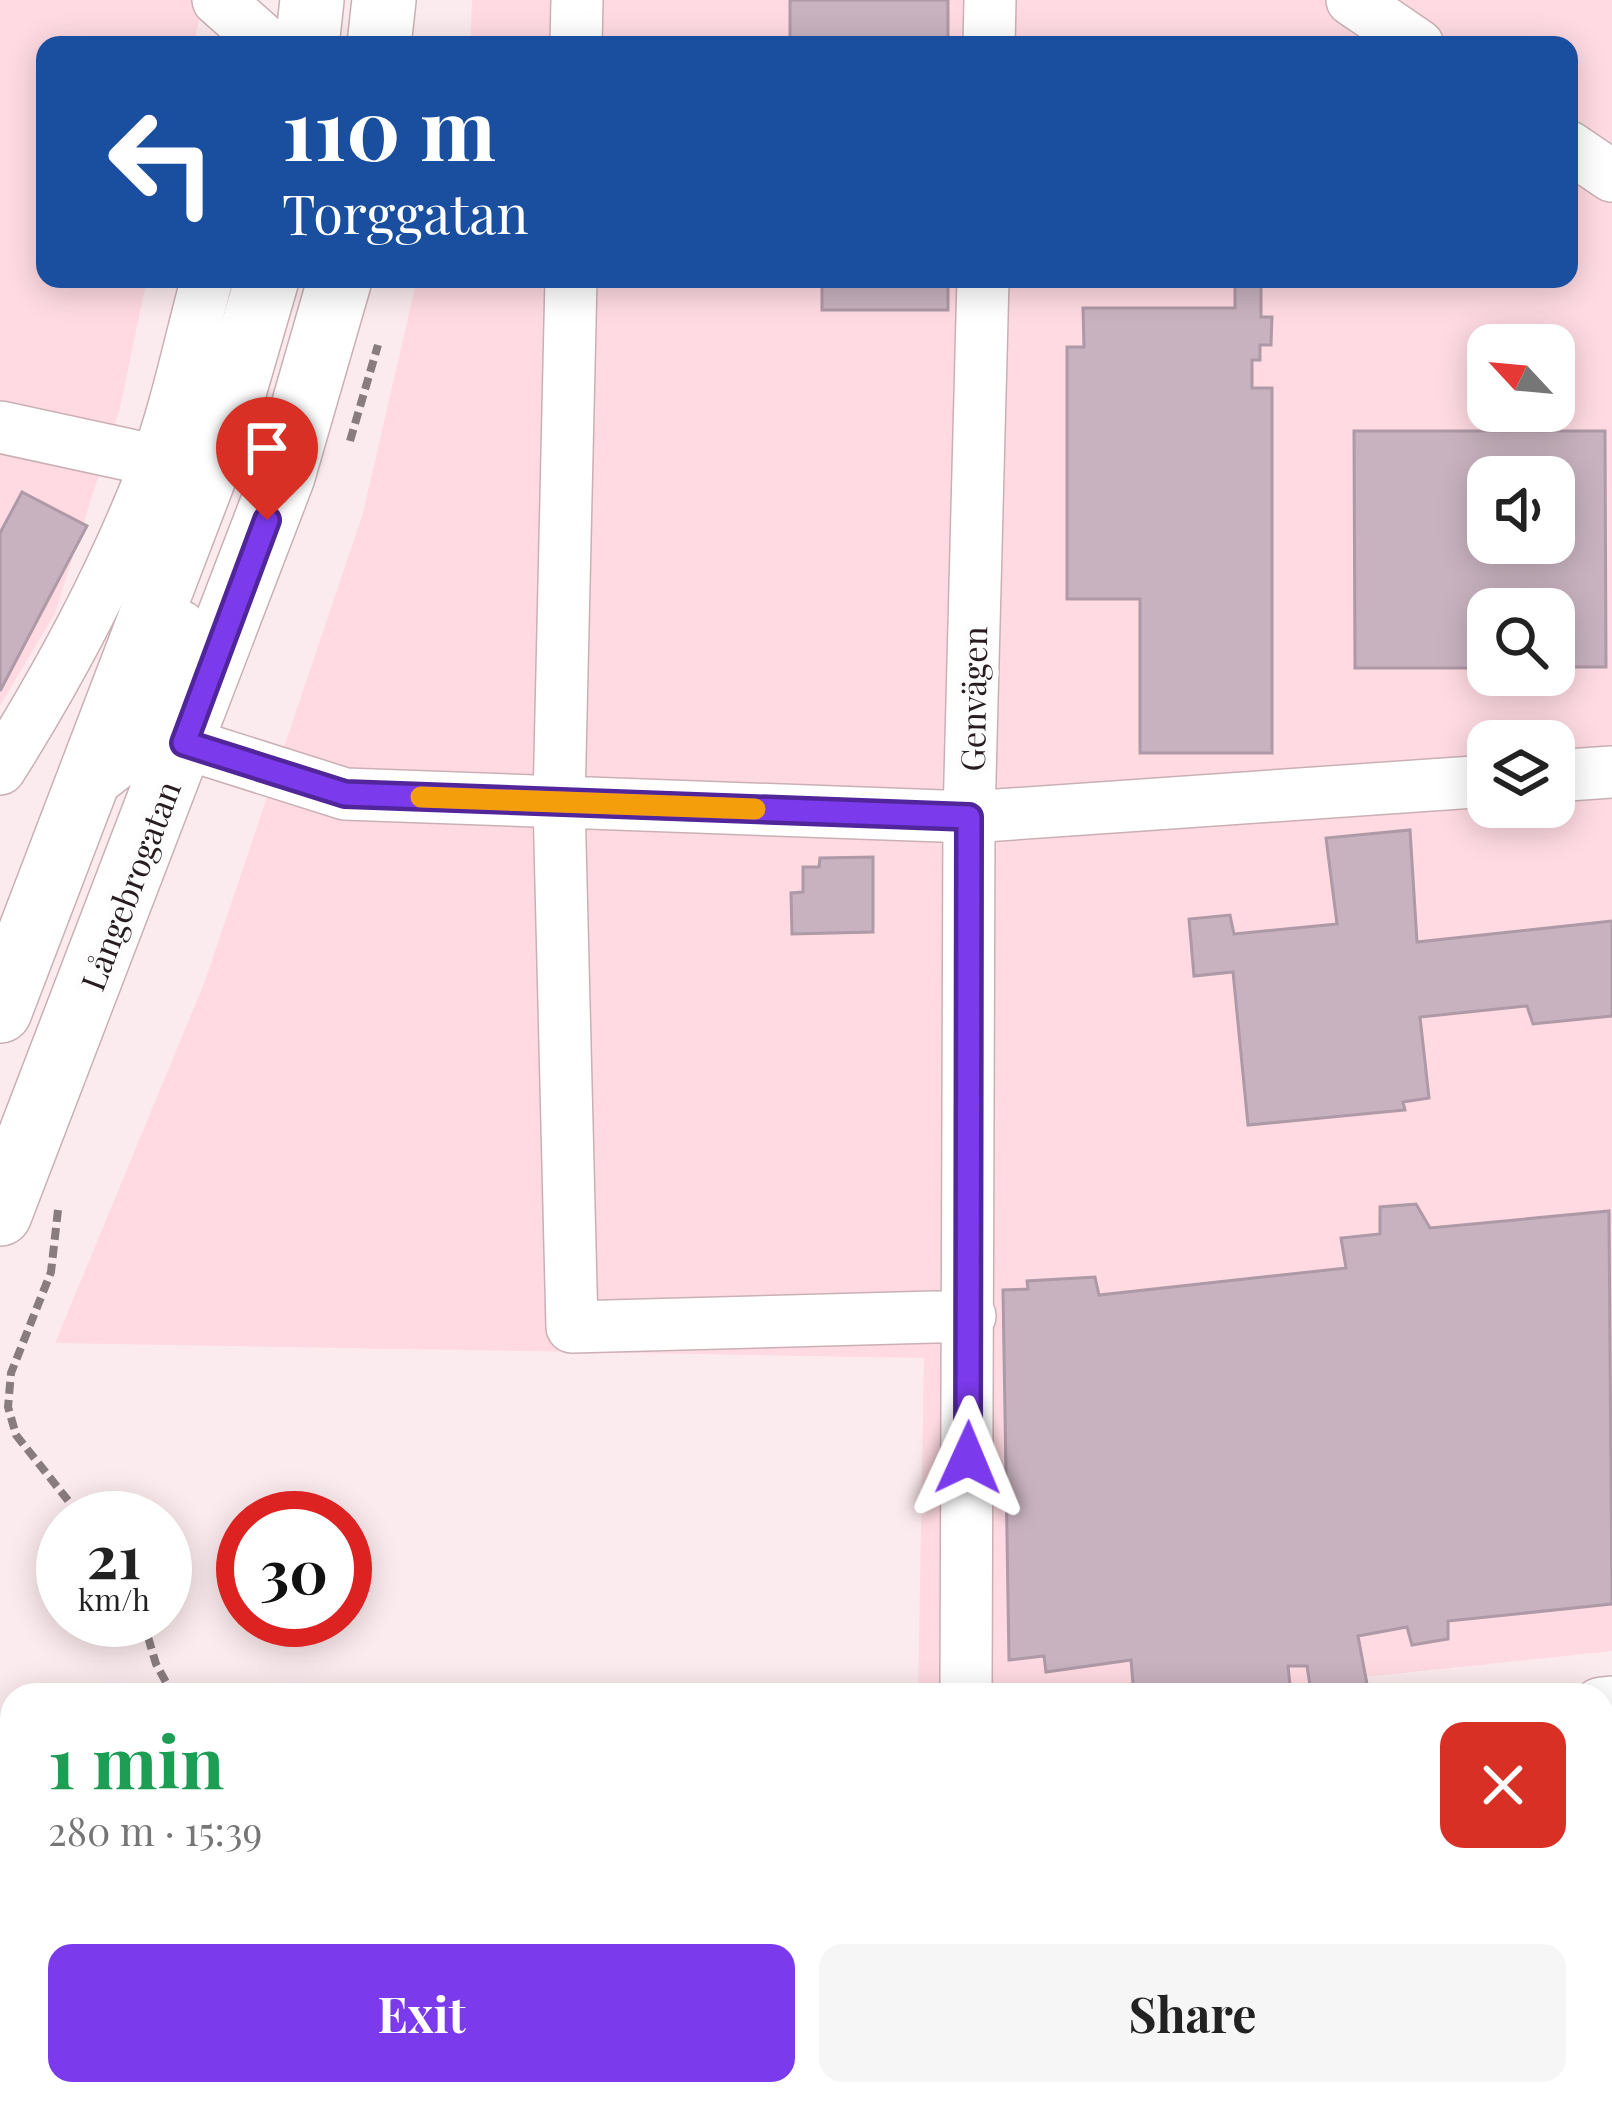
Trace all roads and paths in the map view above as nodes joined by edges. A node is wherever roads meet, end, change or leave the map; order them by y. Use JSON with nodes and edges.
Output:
{"nodes":[{"id":1,"x":218,"y":0,"type":"edge"},
{"id":2,"x":312,"y":0,"type":"edge"},
{"id":3,"x":358,"y":0,"type":"edge"},
{"id":4,"x":384,"y":0,"type":"edge"},
{"id":5,"x":577,"y":0,"type":"edge"},
{"id":6,"x":990,"y":0,"type":"edge"},
{"id":7,"x":1352,"y":0,"type":"edge"},
{"id":8,"x":259,"y":36,"type":"edge"},
{"id":9,"x":308,"y":36,"type":"edge"},
{"id":10,"x":362,"y":36,"type":"edge"},
{"id":11,"x":380,"y":36,"type":"edge"},
{"id":12,"x":576,"y":36,"type":"edge"},
{"id":13,"x":989,"y":36,"type":"edge"},
{"id":14,"x":1405,"y":36,"type":"edge"},
{"id":15,"x":1578,"y":153,"type":"edge"},
{"id":16,"x":1612,"y":176,"type":"edge"},
{"id":17,"x":205,"y":288,"type":"edge"},
{"id":18,"x":265,"y":288,"type":"edge"},
{"id":19,"x":337,"y":288,"type":"edge"},
{"id":20,"x":571,"y":288,"type":"edge"},
{"id":21,"x":983,"y":288,"type":"edge"},
{"id":22,"x":250,"y":347,"type":"junction"},
{"id":23,"x":0,"y":427,"type":"edge"},
{"id":24,"x":157,"y":461,"type":"junction"},
{"id":25,"x":184,"y":743,"type":"junction"},
{"id":26,"x":0,"y":769,"type":"edge"},
{"id":27,"x":1612,"y":772,"type":"edge"},
{"id":28,"x":1575,"y":775,"type":"edge"},
{"id":29,"x":1467,"y":782,"type":"edge"},
{"id":30,"x":88,"y":786,"type":"junction"},
{"id":31,"x":559,"y":802,"type":"junction"},
{"id":32,"x":969,"y":817,"type":"junction"},
{"id":33,"x":0,"y":1011,"type":"edge"},
{"id":34,"x":0,"y":1214,"type":"edge"},
{"id":35,"x":970,"y":1316,"type":"junction"},
{"id":36,"x":151,"y":1647,"type":"edge"},
{"id":37,"x":166,"y":1683,"type":"edge"},
{"id":38,"x":966,"y":1683,"type":"edge"}],
"edges":[{"from":1,"to":8,"type":"street"},
{"from":2,"to":9,"type":"main road"},
{"from":3,"to":10,"type":"street"},
{"from":4,"to":11,"type":"main road"},
{"from":5,"to":12,"type":"street"},
{"from":6,"to":13,"type":"street"},
{"from":7,"to":14,"type":"street"},
{"from":15,"to":16,"type":"street"},
{"from":17,"to":24,"type":"street"},
{"from":18,"to":22,"type":"main road"},
{"from":19,"to":25,"type":"main road","name":"Långebrogatan"},
{"from":20,"to":31,"type":"street"},
{"from":21,"to":32,"type":"street","name":"Genvägen"},
{"from":22,"to":25,"type":"street"},
{"from":22,"to":30,"type":"main road"},
{"from":23,"to":24,"type":"street"},
{"from":24,"to":26,"type":"street"},
{"from":25,"to":30,"type":"street"},
{"from":25,"to":31,"type":"street"},
{"from":25,"to":34,"type":"main road","name":"Långebrogatan"},
{"from":27,"to":28,"type":"street"},
{"from":29,"to":32,"type":"street"},
{"from":30,"to":33,"type":"main road"},
{"from":31,"to":32,"type":"street"},
{"from":31,"to":35,"type":"street"},
{"from":32,"to":35,"type":"street","name":"Genvägen"},
{"from":35,"to":38,"type":"street","name":"Genvägen"},
{"from":36,"to":37,"type":"path"}]}
